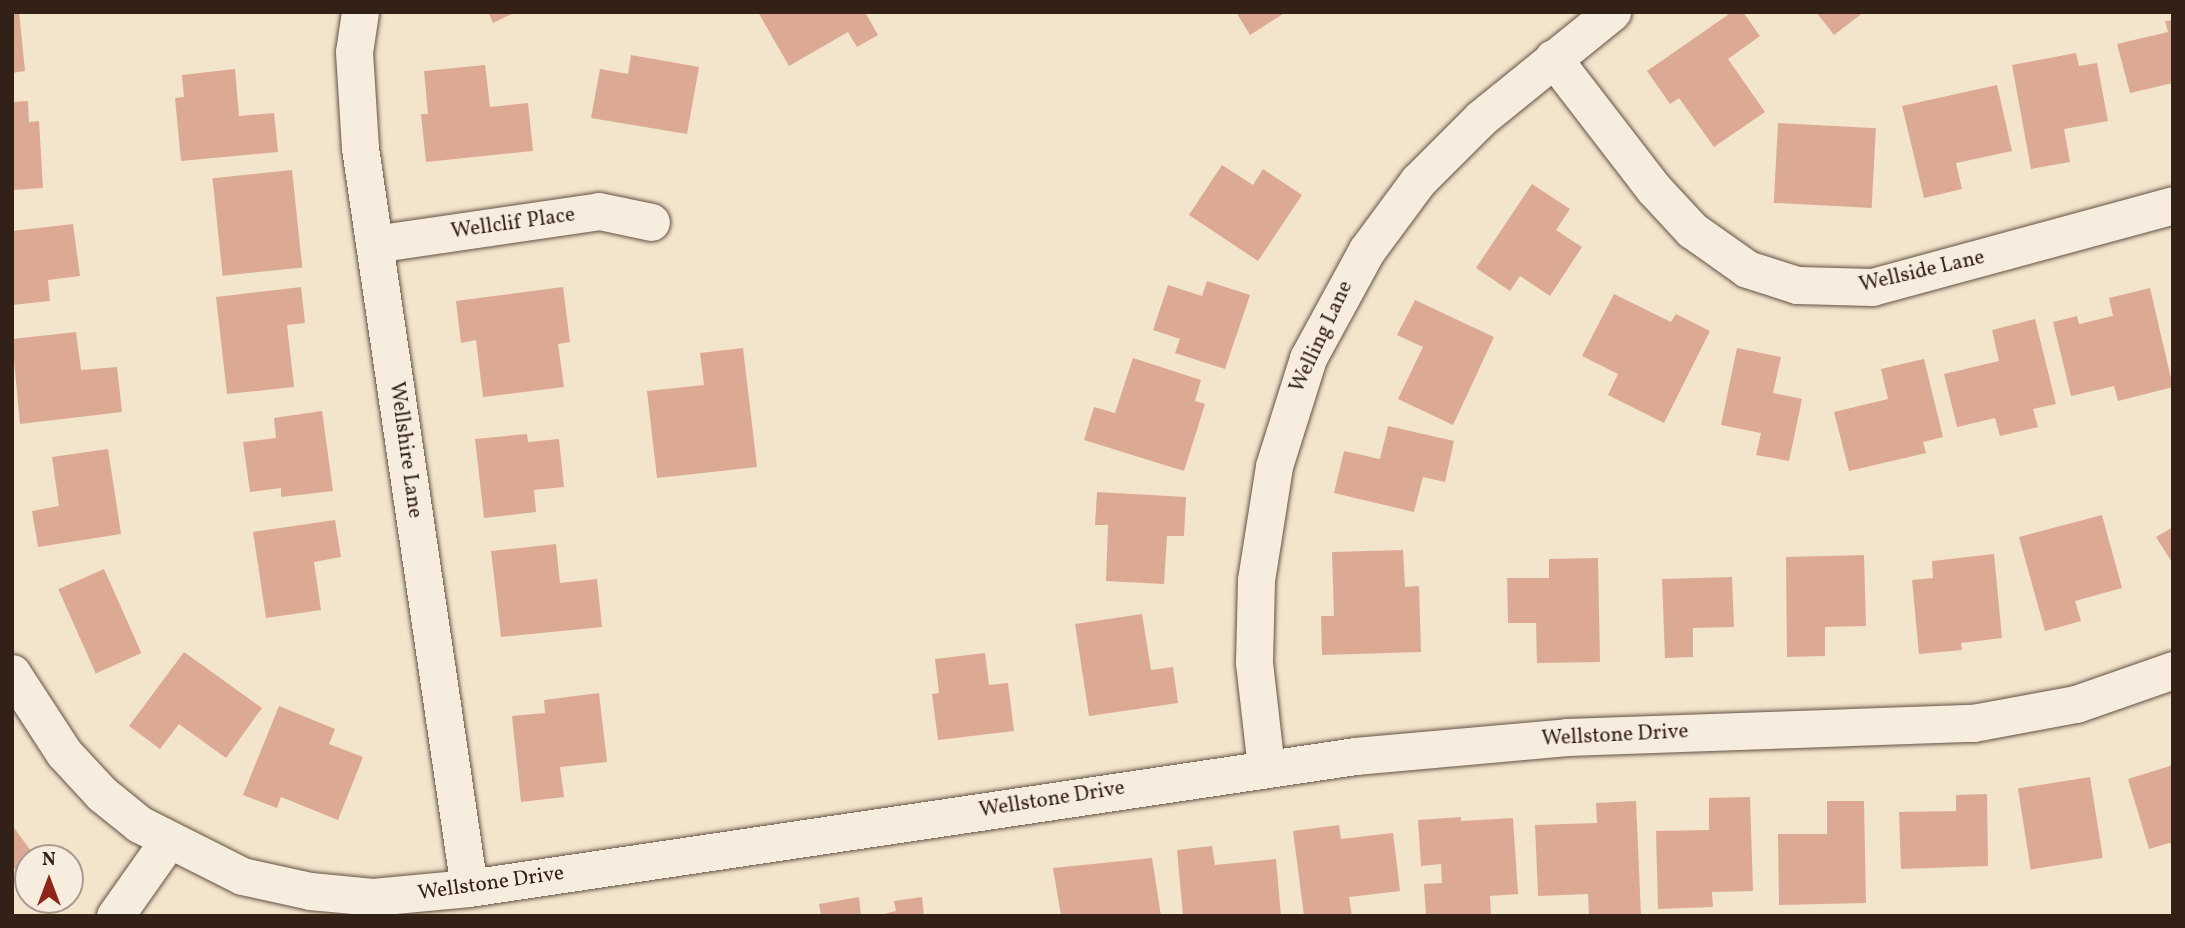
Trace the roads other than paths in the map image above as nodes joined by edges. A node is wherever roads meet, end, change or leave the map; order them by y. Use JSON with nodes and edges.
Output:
{"nodes":[{"id":1,"x":360,"y":12,"type":"edge"},
{"id":2,"x":1612,"y":12,"type":"edge"},
{"id":3,"x":1553,"y":58,"type":"junction"},
{"id":4,"x":2173,"y":205,"type":"edge"},
{"id":5,"x":651,"y":222,"type":"dead end"},
{"id":6,"x":374,"y":244,"type":"junction"},
{"id":7,"x":2173,"y":670,"type":"edge"},
{"id":8,"x":12,"y":673,"type":"edge"},
{"id":9,"x":1266,"y":768,"type":"junction"},
{"id":10,"x":168,"y":841,"type":"junction"},
{"id":11,"x":469,"y":888,"type":"junction"},
{"id":12,"x":115,"y":916,"type":"edge"}],
"edges":[{"from":1,"to":6,"type":"street","name":"Wellshire Lane"},
{"from":2,"to":3,"type":"street","name":"Welling Lane"},
{"from":3,"to":4,"type":"street","name":"Wellside Lane"},
{"from":3,"to":9,"type":"street","name":"Welling Lane"},
{"from":5,"to":6,"type":"street","name":"Wellclif Place"},
{"from":6,"to":11,"type":"street","name":"Wellshire Lane"},
{"from":7,"to":9,"type":"street","name":"Wellstone Drive"},
{"from":8,"to":10,"type":"street","name":"Wellstone Drive"},
{"from":9,"to":11,"type":"street","name":"Wellstone Drive"},
{"from":10,"to":11,"type":"street","name":"Wellstone Drive"},
{"from":10,"to":12,"type":"street"}]}
